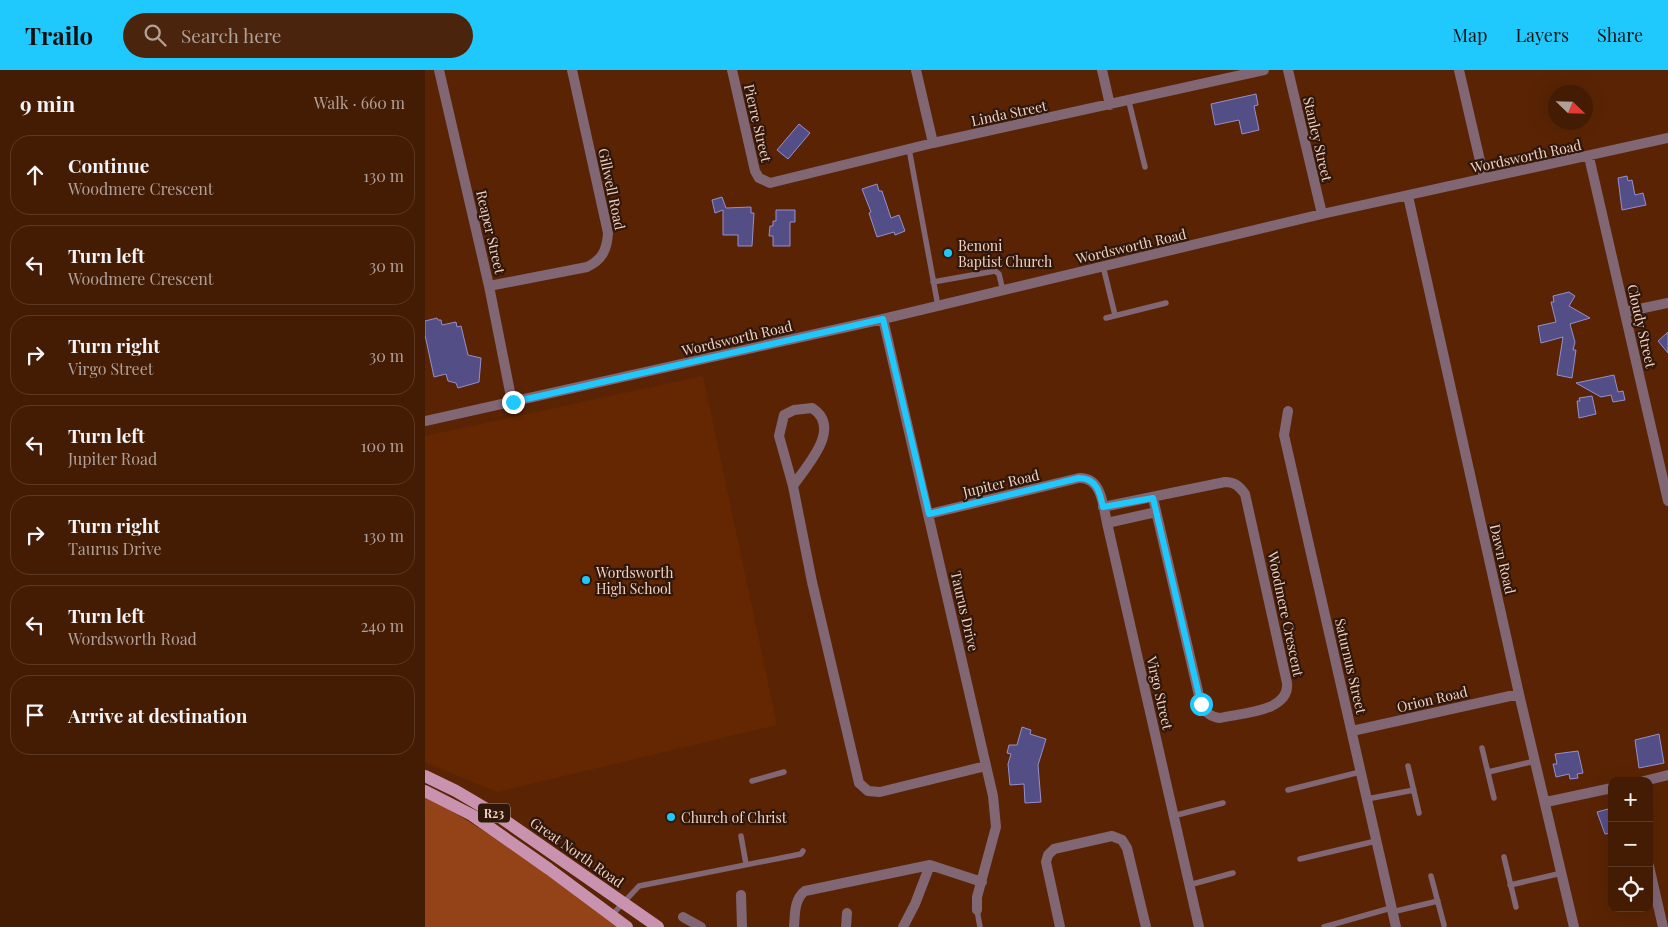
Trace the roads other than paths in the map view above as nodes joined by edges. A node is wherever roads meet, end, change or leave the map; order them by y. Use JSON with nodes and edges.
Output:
{"nodes":[{"id":1,"x":439,"y":70,"type":"edge"},
{"id":2,"x":571,"y":70,"type":"edge"},
{"id":3,"x":731,"y":70,"type":"edge"},
{"id":4,"x":916,"y":70,"type":"edge"},
{"id":5,"x":1102,"y":70,"type":"edge"},
{"id":6,"x":1264,"y":70,"type":"edge"},
{"id":7,"x":1288,"y":70,"type":"edge"},
{"id":8,"x":1459,"y":70,"type":"edge"},
{"id":9,"x":1129,"y":102,"type":"junction"},
{"id":10,"x":1110,"y":105,"type":"junction"},
{"id":11,"x":1668,"y":138,"type":"edge"},
{"id":12,"x":933,"y":143,"type":"junction"},
{"id":13,"x":909,"y":149,"type":"junction"},
{"id":14,"x":1589,"y":157,"type":"junction"},
{"id":15,"x":1145,"y":167,"type":"dead end"},
{"id":16,"x":1484,"y":178,"type":"junction"},
{"id":17,"x":761,"y":180,"type":"joint"},
{"id":18,"x":1409,"y":196,"type":"junction"},
{"id":19,"x":1322,"y":214,"type":"junction"},
{"id":20,"x":1103,"y":266,"type":"junction"},
{"id":21,"x":933,"y":282,"type":"junction"},
{"id":22,"x":489,"y":286,"type":"junction"},
{"id":23,"x":1003,"y":290,"type":"junction"},
{"id":24,"x":1166,"y":303,"type":"dead end"},
{"id":25,"x":1668,"y":303,"type":"edge"},
{"id":26,"x":938,"y":306,"type":"junction"},
{"id":27,"x":1625,"y":312,"type":"junction"},
{"id":28,"x":1115,"y":315,"type":"junction"},
{"id":29,"x":1106,"y":318,"type":"dead end"},
{"id":30,"x":883,"y":319,"type":"junction"},
{"id":31,"x":513,"y":402,"type":"junction"},
{"id":32,"x":1288,"y":410,"type":"dead end"},
{"id":33,"x":425,"y":421,"type":"edge"},
{"id":34,"x":1079,"y":478,"type":"joint"},
{"id":35,"x":793,"y":486,"type":"junction"},
{"id":36,"x":1153,"y":498,"type":"junction"},
{"id":37,"x":1668,"y":501,"type":"edge"},
{"id":38,"x":1103,"y":507,"type":"junction"},
{"id":39,"x":1156,"y":512,"type":"junction"},
{"id":40,"x":929,"y":514,"type":"junction"},
{"id":41,"x":1107,"y":523,"type":"junction"},
{"id":42,"x":1519,"y":694,"type":"junction"},
{"id":43,"x":1352,"y":731,"type":"junction"},
{"id":44,"x":1482,"y":748,"type":"dead end"},
{"id":45,"x":1535,"y":761,"type":"junction"},
{"id":46,"x":986,"y":766,"type":"junction"},
{"id":47,"x":1408,"y":766,"type":"dead end"},
{"id":48,"x":784,"y":772,"type":"dead end"},
{"id":49,"x":1360,"y":772,"type":"junction"},
{"id":50,"x":1488,"y":772,"type":"junction"},
{"id":51,"x":425,"y":776,"type":"edge"},
{"id":52,"x":1668,"y":776,"type":"edge"},
{"id":53,"x":1653,"y":779,"type":"edge"},
{"id":54,"x":752,"y":780,"type":"dead end"},
{"id":55,"x":1608,"y":789,"type":"edge"},
{"id":56,"x":1288,"y":790,"type":"dead end"},
{"id":57,"x":1414,"y":790,"type":"junction"},
{"id":58,"x":425,"y":791,"type":"edge"},
{"id":59,"x":1494,"y":798,"type":"dead end"},
{"id":60,"x":1367,"y":799,"type":"junction"},
{"id":61,"x":1546,"y":802,"type":"junction"},
{"id":62,"x":1223,"y":803,"type":"dead end"},
{"id":63,"x":1419,"y":813,"type":"dead end"},
{"id":64,"x":1173,"y":816,"type":"junction"},
{"id":65,"x":741,"y":836,"type":"dead end"},
{"id":66,"x":1376,"y":841,"type":"junction"},
{"id":67,"x":803,"y":851,"type":"dead end"},
{"id":68,"x":1504,"y":857,"type":"dead end"},
{"id":69,"x":1300,"y":859,"type":"dead end"},
{"id":70,"x":746,"y":864,"type":"junction"},
{"id":71,"x":930,"y":865,"type":"junction"},
{"id":72,"x":1649,"y":867,"type":"edge"},
{"id":73,"x":1233,"y":873,"type":"dead end"},
{"id":74,"x":1562,"y":873,"type":"junction"},
{"id":75,"x":1431,"y":876,"type":"dead end"},
{"id":76,"x":982,"y":882,"type":"junction"},
{"id":77,"x":1189,"y":885,"type":"junction"},
{"id":78,"x":1511,"y":885,"type":"junction"},
{"id":79,"x":741,"y":895,"type":"dead end"},
{"id":80,"x":1438,"y":901,"type":"junction"},
{"id":81,"x":622,"y":902,"type":"junction"},
{"id":82,"x":1516,"y":907,"type":"dead end"},
{"id":83,"x":977,"y":910,"type":"joint"},
{"id":84,"x":1392,"y":910,"type":"junction"},
{"id":85,"x":847,"y":913,"type":"dead end"},
{"id":86,"x":612,"y":915,"type":"junction"},
{"id":87,"x":683,"y":917,"type":"dead end"},
{"id":88,"x":1444,"y":924,"type":"dead end"},
{"id":89,"x":627,"y":927,"type":"edge"},
{"id":90,"x":658,"y":927,"type":"edge"},
{"id":91,"x":701,"y":927,"type":"edge"},
{"id":92,"x":742,"y":927,"type":"edge"},
{"id":93,"x":794,"y":927,"type":"edge"},
{"id":94,"x":846,"y":927,"type":"edge"},
{"id":95,"x":903,"y":927,"type":"edge"},
{"id":96,"x":980,"y":927,"type":"edge"},
{"id":97,"x":1061,"y":927,"type":"edge"},
{"id":98,"x":1146,"y":927,"type":"edge"},
{"id":99,"x":1199,"y":927,"type":"edge"},
{"id":100,"x":1324,"y":927,"type":"edge"},
{"id":101,"x":1395,"y":927,"type":"edge"},
{"id":102,"x":1574,"y":927,"type":"edge"},
{"id":103,"x":1663,"y":927,"type":"edge"}],
"edges":[{"from":1,"to":22,"type":"street","name":"Reaper Street"},
{"from":2,"to":22,"type":"street","name":"Gillwell Road"},
{"from":3,"to":17,"type":"street","name":"Pierre Street"},
{"from":4,"to":12,"type":"street"},
{"from":5,"to":10,"type":"street"},
{"from":6,"to":9,"type":"street","name":"Linda Street"},
{"from":7,"to":19,"type":"street","name":"Stanley Street"},
{"from":8,"to":16,"type":"street"},
{"from":9,"to":10,"type":"street","name":"Linda Street"},
{"from":9,"to":15,"type":"lane"},
{"from":10,"to":12,"type":"street","name":"Linda Street"},
{"from":11,"to":14,"type":"street","name":"Wordsworth Road"},
{"from":12,"to":13,"type":"street","name":"Linda Street"},
{"from":13,"to":17,"type":"street","name":"Linda Street"},
{"from":13,"to":21,"type":"lane"},
{"from":14,"to":16,"type":"street","name":"Wordsworth Road"},
{"from":14,"to":27,"type":"street","name":"Cloudy Street"},
{"from":16,"to":18,"type":"street","name":"Wordsworth Road"},
{"from":18,"to":19,"type":"street","name":"Wordsworth Road"},
{"from":18,"to":42,"type":"street","name":"Dawn Road"},
{"from":19,"to":20,"type":"street","name":"Wordsworth Road"},
{"from":20,"to":23,"type":"street","name":"Wordsworth Road"},
{"from":20,"to":28,"type":"lane"},
{"from":21,"to":23,"type":"lane"},
{"from":21,"to":26,"type":"lane"},
{"from":22,"to":31,"type":"street","name":"Reaper Street"},
{"from":23,"to":26,"type":"street","name":"Wordsworth Road"},
{"from":24,"to":28,"type":"lane"},
{"from":25,"to":27,"type":"street"},
{"from":26,"to":30,"type":"street","name":"Wordsworth Road"},
{"from":27,"to":37,"type":"street","name":"Cloudy Street"},
{"from":28,"to":29,"type":"lane"},
{"from":30,"to":31,"type":"street","name":"Wordsworth Road"},
{"from":30,"to":40,"type":"street","name":"Taurus Drive"},
{"from":31,"to":33,"type":"street","name":"Wordsworth Road"},
{"from":32,"to":43,"type":"street","name":"Saturnus Street"},
{"from":34,"to":38,"type":"street","name":"Virgo Street"},
{"from":34,"to":40,"type":"street","name":"Jupiter Road"},
{"from":35,"to":35,"type":"street"},
{"from":35,"to":46,"type":"street"},
{"from":36,"to":38,"type":"street","name":"Woodmere Crescent"},
{"from":36,"to":39,"type":"street","name":"Woodmere Crescent"},
{"from":36,"to":39,"type":"street","name":"Woodmere Crescent"},
{"from":38,"to":41,"type":"street","name":"Virgo Street"},
{"from":39,"to":41,"type":"street"},
{"from":40,"to":46,"type":"street","name":"Taurus Drive"},
{"from":41,"to":64,"type":"street","name":"Virgo Street"},
{"from":42,"to":43,"type":"street","name":"Orion Road"},
{"from":42,"to":45,"type":"street","name":"Dawn Road"},
{"from":43,"to":49,"type":"street","name":"Saturnus Street"},
{"from":44,"to":50,"type":"lane"},
{"from":45,"to":50,"type":"lane"},
{"from":45,"to":61,"type":"street","name":"Dawn Road"},
{"from":46,"to":76,"type":"street","name":"Taurus Drive"},
{"from":47,"to":57,"type":"lane"},
{"from":48,"to":54,"type":"lane"},
{"from":49,"to":56,"type":"lane"},
{"from":49,"to":60,"type":"street","name":"Saturnus Street"},
{"from":50,"to":59,"type":"lane"},
{"from":51,"to":81,"type":"main road","name":"Great North Road","number":"R23"},
{"from":52,"to":53,"type":"street"},
{"from":55,"to":61,"type":"street"},
{"from":57,"to":60,"type":"lane"},
{"from":57,"to":63,"type":"lane"},
{"from":58,"to":86,"type":"main road","number":"R23"},
{"from":60,"to":66,"type":"street","name":"Saturnus Street"},
{"from":61,"to":74,"type":"street","name":"Dawn Road"},
{"from":62,"to":64,"type":"lane"},
{"from":64,"to":77,"type":"street","name":"Virgo Street"},
{"from":65,"to":70,"type":"lane"},
{"from":66,"to":69,"type":"lane"},
{"from":66,"to":84,"type":"street","name":"Saturnus Street"},
{"from":67,"to":70,"type":"lane"},
{"from":68,"to":78,"type":"lane"},
{"from":70,"to":81,"type":"lane"},
{"from":71,"to":76,"type":"street"},
{"from":71,"to":93,"type":"street"},
{"from":71,"to":95,"type":"street"},
{"from":72,"to":103,"type":"street"},
{"from":73,"to":77,"type":"lane"},
{"from":74,"to":78,"type":"lane"},
{"from":74,"to":102,"type":"street","name":"Dawn Road"},
{"from":75,"to":80,"type":"lane"},
{"from":76,"to":83,"type":"street","name":"Taurus Drive"},
{"from":77,"to":99,"type":"street","name":"Virgo Street"},
{"from":78,"to":82,"type":"lane"},
{"from":79,"to":92,"type":"street"},
{"from":80,"to":84,"type":"lane"},
{"from":80,"to":88,"type":"lane"},
{"from":81,"to":86,"type":"lane"},
{"from":81,"to":90,"type":"main road","name":"Great North Road","number":"R23"},
{"from":83,"to":96,"type":"lane"},
{"from":84,"to":100,"type":"lane"},
{"from":84,"to":101,"type":"street","name":"Saturnus Street"},
{"from":85,"to":94,"type":"street"},
{"from":86,"to":89,"type":"main road","number":"R23"},
{"from":87,"to":91,"type":"street"},
{"from":97,"to":98,"type":"street"}]}
